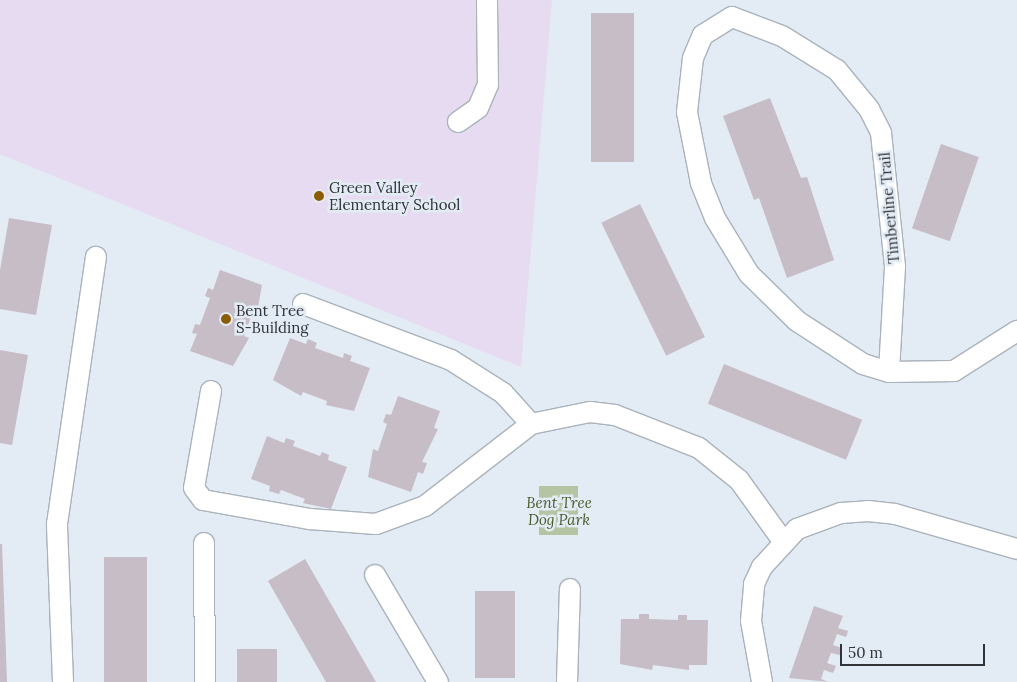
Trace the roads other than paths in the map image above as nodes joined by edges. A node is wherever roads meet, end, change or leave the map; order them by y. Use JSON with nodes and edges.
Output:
{"nodes":[{"id":1,"x":487,"y":0,"type":"edge"},
{"id":2,"x":458,"y":122,"type":"dead end"},
{"id":3,"x":96,"y":257,"type":"dead end"},
{"id":4,"x":302,"y":304,"type":"dead end"},
{"id":5,"x":1017,"y":331,"type":"edge"},
{"id":6,"x":889,"y":372,"type":"junction"},
{"id":7,"x":211,"y":391,"type":"dead end"},
{"id":8,"x":531,"y":424,"type":"junction"},
{"id":9,"x":783,"y":541,"type":"junction"},
{"id":10,"x":204,"y":543,"type":"dead end"},
{"id":11,"x":1017,"y":548,"type":"edge"},
{"id":12,"x":375,"y":575,"type":"dead end"},
{"id":13,"x":570,"y":590,"type":"dead end"},
{"id":14,"x":764,"y":681,"type":"edge"},
{"id":15,"x":63,"y":682,"type":"edge"},
{"id":16,"x":205,"y":682,"type":"edge"},
{"id":17,"x":438,"y":682,"type":"edge"},
{"id":18,"x":567,"y":682,"type":"edge"}],
"edges":[{"from":1,"to":2,"type":"street"},
{"from":3,"to":15,"type":"street"},
{"from":4,"to":8,"type":"street"},
{"from":5,"to":6,"type":"street","name":"Timberline Trail"},
{"from":6,"to":6,"type":"street","name":"Timberline Trail"},
{"from":7,"to":8,"type":"street"},
{"from":8,"to":9,"type":"street"},
{"from":9,"to":11,"type":"street"},
{"from":9,"to":14,"type":"street"},
{"from":10,"to":16,"type":"street"},
{"from":12,"to":17,"type":"street"},
{"from":13,"to":18,"type":"street"}]}
